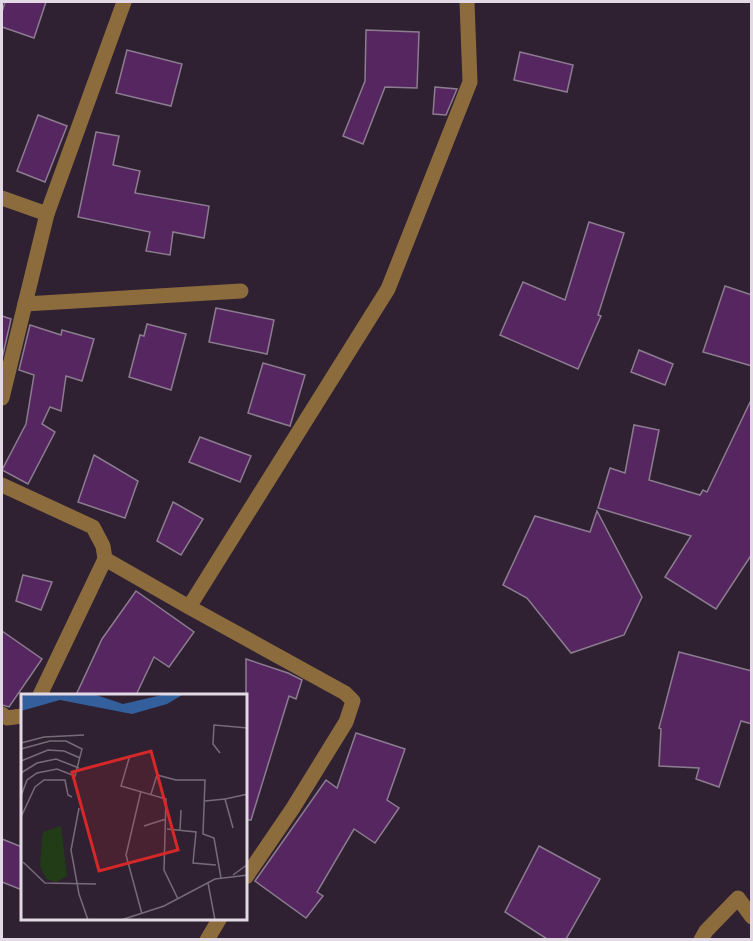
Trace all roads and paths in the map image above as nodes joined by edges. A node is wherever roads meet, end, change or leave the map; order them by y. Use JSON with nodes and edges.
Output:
{"nodes":[{"id":1,"x":124,"y":2,"type":"edge"},
{"id":2,"x":467,"y":2,"type":"edge"},
{"id":3,"x":2,"y":198,"type":"edge"},
{"id":4,"x":47,"y":214,"type":"junction"},
{"id":5,"x":241,"y":291,"type":"dead end"},
{"id":6,"x":25,"y":304,"type":"junction"},
{"id":7,"x":2,"y":398,"type":"edge"},
{"id":8,"x":2,"y":485,"type":"edge"},
{"id":9,"x":105,"y":559,"type":"junction"},
{"id":10,"x":189,"y":607,"type":"junction"},
{"id":11,"x":40,"y":694,"type":"edge"},
{"id":12,"x":2,"y":714,"type":"edge"},
{"id":13,"x":21,"y":716,"type":"edge"},
{"id":14,"x":248,"y":874,"type":"edge"},
{"id":15,"x":752,"y":917,"type":"edge"},
{"id":16,"x":219,"y":920,"type":"edge"},
{"id":17,"x":207,"y":939,"type":"edge"},
{"id":18,"x":701,"y":939,"type":"edge"}],
"edges":[{"from":1,"to":4,"type":"street"},
{"from":2,"to":10,"type":"street"},
{"from":3,"to":4,"type":"street"},
{"from":4,"to":6,"type":"street"},
{"from":5,"to":6,"type":"street"},
{"from":6,"to":7,"type":"street"},
{"from":8,"to":9,"type":"street"},
{"from":9,"to":10,"type":"street"},
{"from":9,"to":11,"type":"street"},
{"from":10,"to":14,"type":"street"},
{"from":12,"to":13,"type":"street"},
{"from":15,"to":18,"type":"street"},
{"from":16,"to":17,"type":"street"}]}
